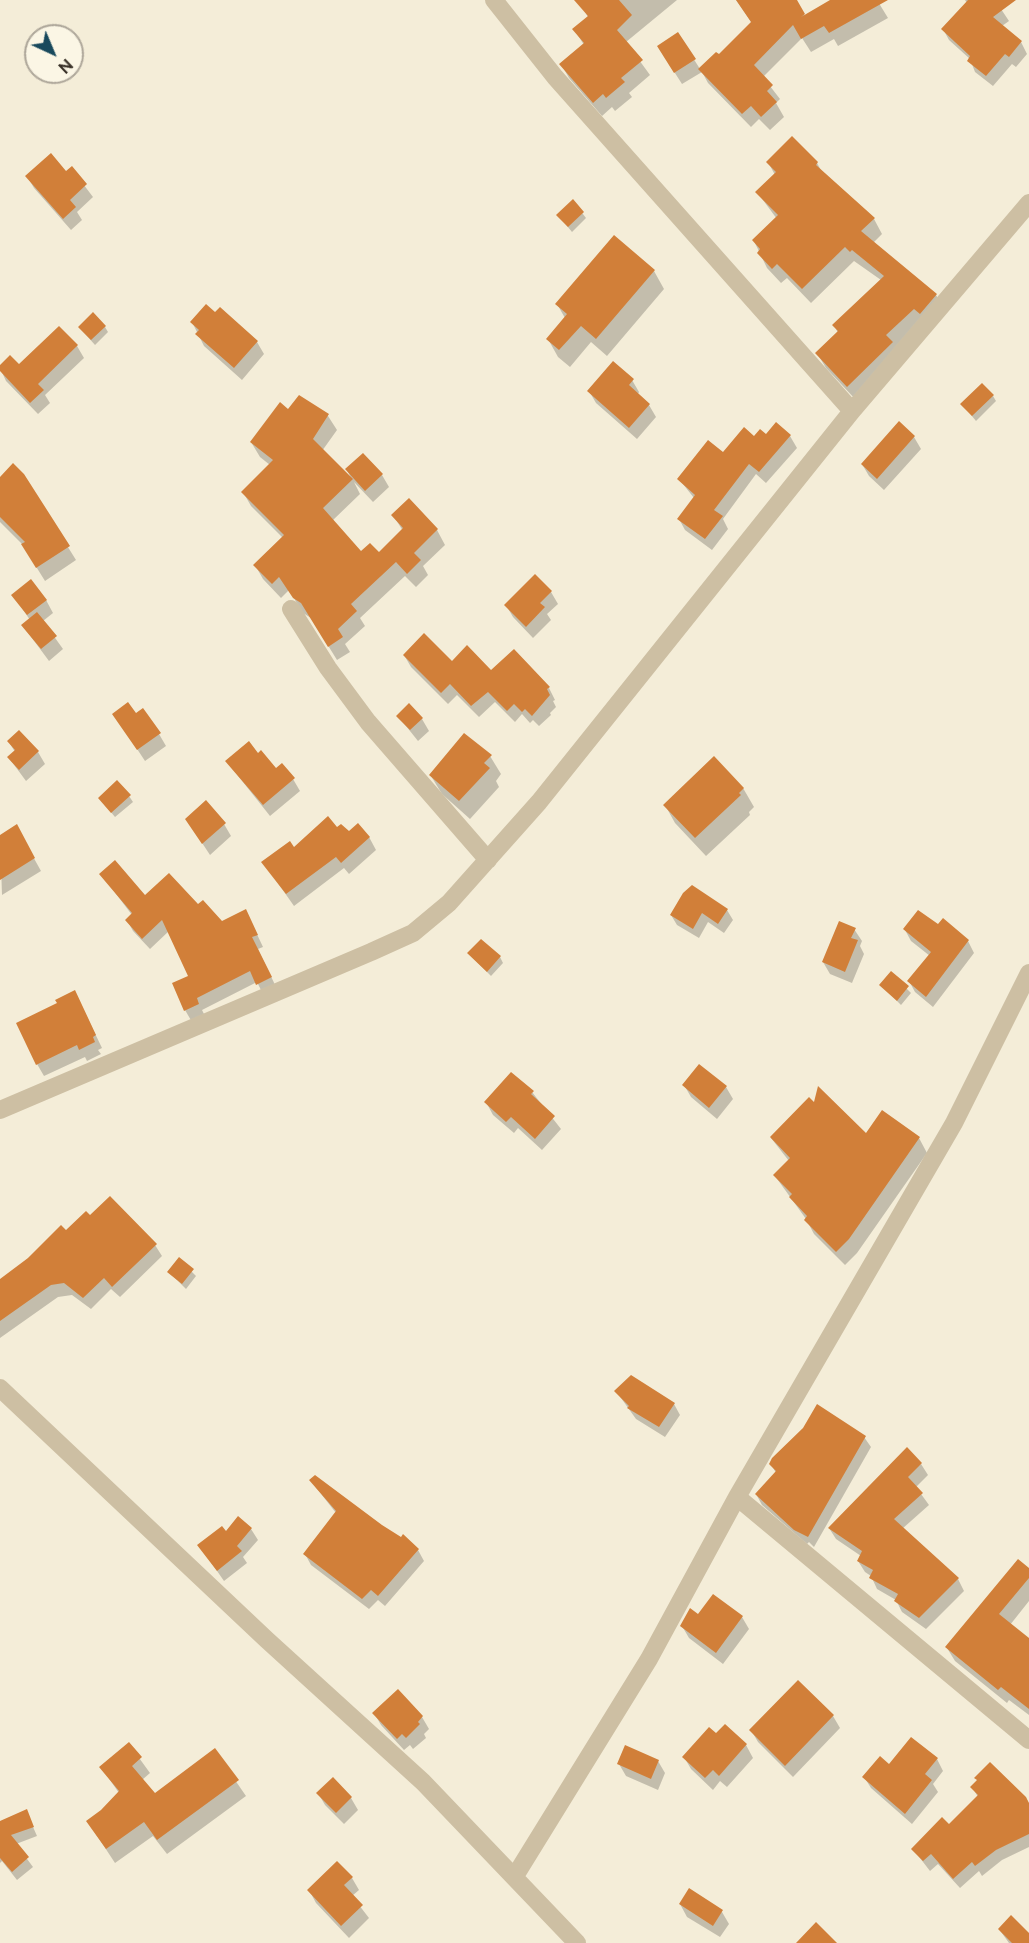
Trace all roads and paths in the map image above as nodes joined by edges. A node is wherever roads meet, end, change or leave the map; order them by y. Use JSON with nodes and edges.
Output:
{"nodes":[{"id":1,"x":494,"y":0,"type":"edge"},
{"id":2,"x":1029,"y":203,"type":"edge"},
{"id":3,"x":852,"y":411,"type":"junction"},
{"id":4,"x":291,"y":609,"type":"dead end"},
{"id":5,"x":488,"y":860,"type":"junction"},
{"id":6,"x":1029,"y":973,"type":"edge"},
{"id":7,"x":0,"y":1110,"type":"edge"},
{"id":8,"x":0,"y":1388,"type":"edge"},
{"id":9,"x":737,"y":1497,"type":"junction"},
{"id":10,"x":1029,"y":1740,"type":"edge"},
{"id":11,"x":515,"y":1876,"type":"junction"},
{"id":12,"x":577,"y":1943,"type":"edge"}],
"edges":[{"from":1,"to":3,"type":"street"},
{"from":2,"to":3,"type":"street"},
{"from":3,"to":5,"type":"street"},
{"from":4,"to":5,"type":"street"},
{"from":5,"to":7,"type":"street"},
{"from":6,"to":9,"type":"street"},
{"from":8,"to":11,"type":"street"},
{"from":9,"to":10,"type":"street"},
{"from":9,"to":11,"type":"street"},
{"from":11,"to":12,"type":"street"}]}
